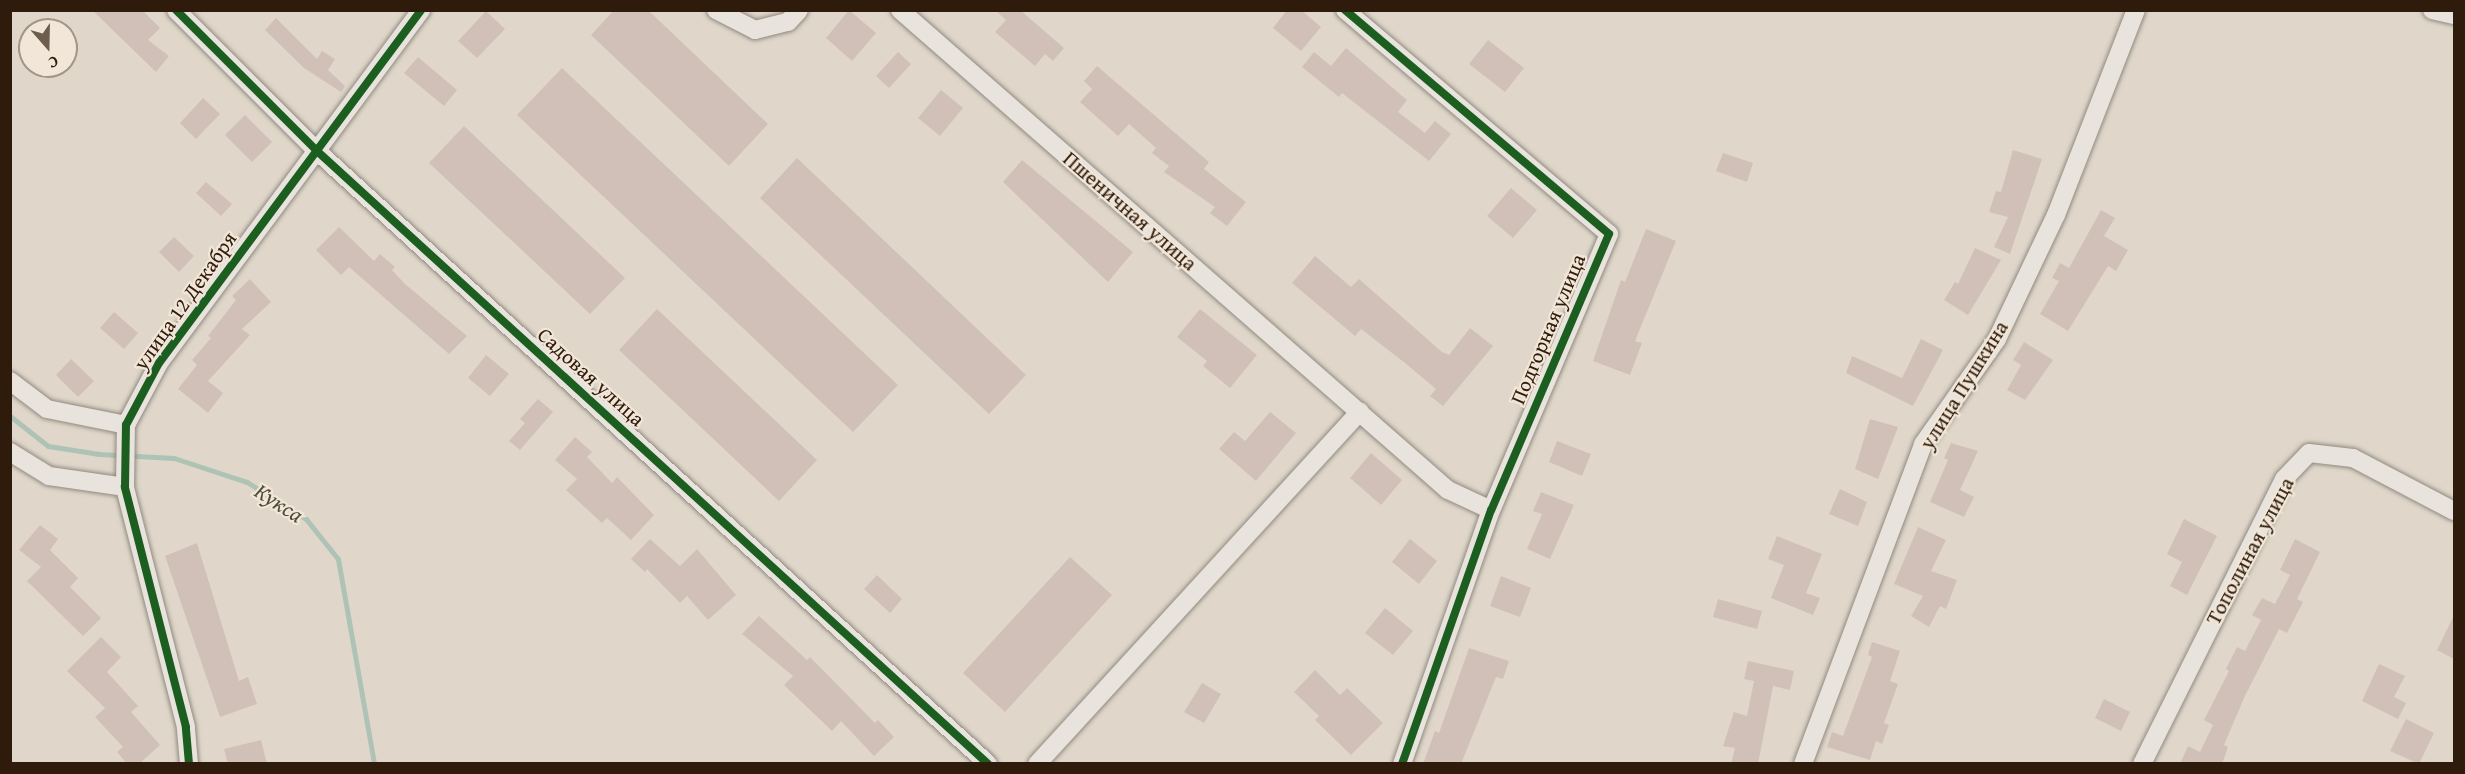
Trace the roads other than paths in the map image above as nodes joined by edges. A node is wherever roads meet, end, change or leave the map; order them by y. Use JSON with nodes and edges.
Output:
{"nodes":[{"id":1,"x":176,"y":10,"type":"edge"},
{"id":2,"x":421,"y":10,"type":"edge"},
{"id":3,"x":716,"y":10,"type":"edge"},
{"id":4,"x":799,"y":10,"type":"edge"},
{"id":5,"x":900,"y":10,"type":"edge"},
{"id":6,"x":1345,"y":10,"type":"edge"},
{"id":7,"x":2136,"y":10,"type":"edge"},
{"id":8,"x":2432,"y":10,"type":"edge"},
{"id":9,"x":2454,"y":15,"type":"edge"},
{"id":10,"x":317,"y":151,"type":"junction"},
{"id":11,"x":10,"y":381,"type":"edge"},
{"id":12,"x":1360,"y":412,"type":"junction"},
{"id":13,"x":126,"y":425,"type":"junction"},
{"id":14,"x":10,"y":452,"type":"edge"},
{"id":15,"x":124,"y":478,"type":"junction"},
{"id":16,"x":1491,"y":510,"type":"junction"},
{"id":17,"x":2454,"y":511,"type":"edge"},
{"id":18,"x":189,"y":764,"type":"edge"},
{"id":19,"x":988,"y":764,"type":"edge"},
{"id":20,"x":1037,"y":764,"type":"edge"},
{"id":21,"x":1402,"y":764,"type":"edge"},
{"id":22,"x":1803,"y":764,"type":"edge"},
{"id":23,"x":2142,"y":764,"type":"edge"}],
"edges":[{"from":1,"to":10,"type":"street","name":"Садовая улица"},
{"from":2,"to":10,"type":"street","name":"улица 12 Декабря"},
{"from":3,"to":4,"type":"street"},
{"from":5,"to":12,"type":"street","name":"Пшеничная улица"},
{"from":6,"to":16,"type":"street","name":"Подгорная улица"},
{"from":7,"to":22,"type":"street","name":"улица Пушкина"},
{"from":8,"to":9,"type":"street"},
{"from":10,"to":13,"type":"street","name":"улица 12 Декабря"},
{"from":10,"to":19,"type":"street","name":"Садовая улица"},
{"from":11,"to":13,"type":"street"},
{"from":12,"to":16,"type":"street","name":"Пшеничная улица"},
{"from":12,"to":20,"type":"street"},
{"from":13,"to":15,"type":"street","name":"улица 12 Декабря"},
{"from":14,"to":15,"type":"street"},
{"from":15,"to":18,"type":"street","name":"улица 12 Декабря"},
{"from":16,"to":21,"type":"street","name":"Подгорная улица"},
{"from":17,"to":23,"type":"street","name":"Тополиная улица"}]}
